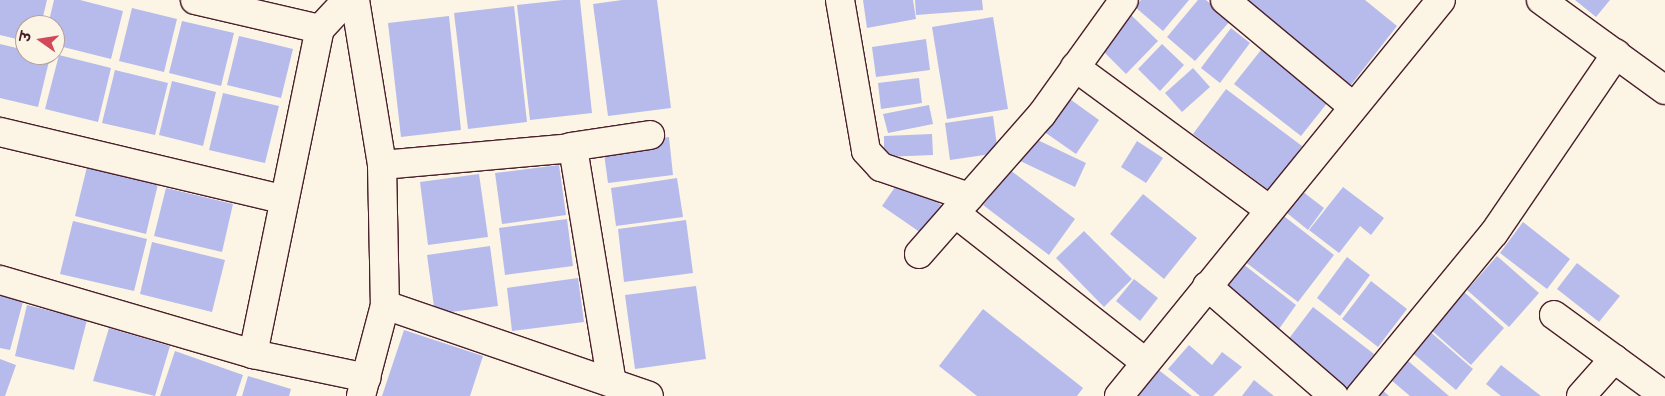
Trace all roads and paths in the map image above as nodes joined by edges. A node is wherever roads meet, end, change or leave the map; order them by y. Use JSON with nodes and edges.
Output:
{"nodes":[{"id":1,"x":195,"y":0,"type":"edge"},
{"id":2,"x":347,"y":0,"type":"edge"},
{"id":3,"x":355,"y":0,"type":"edge"},
{"id":4,"x":840,"y":0,"type":"edge"},
{"id":5,"x":1124,"y":0,"type":"edge"},
{"id":6,"x":1225,"y":0,"type":"edge"},
{"id":7,"x":1441,"y":0,"type":"edge"},
{"id":8,"x":1541,"y":0,"type":"edge"},
{"id":9,"x":320,"y":29,"type":"junction"},
{"id":10,"x":1616,"y":54,"type":"junction"},
{"id":11,"x":1075,"y":68,"type":"junction"},
{"id":12,"x":1665,"y":90,"type":"edge"},
{"id":13,"x":1352,"y":106,"type":"junction"},
{"id":14,"x":0,"y":132,"type":"edge"},
{"id":15,"x":650,"y":135,"type":"dead end"},
{"id":16,"x":570,"y":147,"type":"junction"},
{"id":17,"x":382,"y":165,"type":"junction"},
{"id":18,"x":282,"y":199,"type":"junction"},
{"id":19,"x":962,"y":205,"type":"junction"},
{"id":20,"x":1268,"y":209,"type":"junction"},
{"id":21,"x":919,"y":254,"type":"dead end"},
{"id":22,"x":0,"y":280,"type":"edge"},
{"id":23,"x":1207,"y":286,"type":"junction"},
{"id":24,"x":386,"y":305,"type":"junction"},
{"id":25,"x":1554,"y":315,"type":"dead end"},
{"id":26,"x":253,"y":354,"type":"junction"},
{"id":27,"x":1614,"y":359,"type":"junction"},
{"id":28,"x":1145,"y":362,"type":"junction"},
{"id":29,"x":612,"y":383,"type":"junction"},
{"id":30,"x":364,"y":387,"type":"edge"},
{"id":31,"x":649,"y":396,"type":"edge"},
{"id":32,"x":1119,"y":396,"type":"edge"},
{"id":33,"x":1334,"y":396,"type":"edge"},
{"id":34,"x":1360,"y":396,"type":"edge"},
{"id":35,"x":1581,"y":396,"type":"edge"},
{"id":36,"x":1665,"y":396,"type":"edge"}],
"edges":[{"from":1,"to":9,"type":"street"},
{"from":2,"to":9,"type":"street"},
{"from":3,"to":17,"type":"street"},
{"from":4,"to":19,"type":"street"},
{"from":5,"to":11,"type":"street"},
{"from":6,"to":13,"type":"street"},
{"from":7,"to":13,"type":"street"},
{"from":8,"to":10,"type":"street"},
{"from":9,"to":18,"type":"street"},
{"from":10,"to":12,"type":"street"},
{"from":10,"to":34,"type":"street"},
{"from":11,"to":19,"type":"street"},
{"from":11,"to":20,"type":"street"},
{"from":13,"to":20,"type":"street"},
{"from":14,"to":18,"type":"street"},
{"from":15,"to":16,"type":"street"},
{"from":16,"to":17,"type":"street"},
{"from":16,"to":29,"type":"street"},
{"from":17,"to":24,"type":"street"},
{"from":18,"to":26,"type":"street"},
{"from":19,"to":21,"type":"street"},
{"from":19,"to":28,"type":"street"},
{"from":20,"to":23,"type":"street"},
{"from":22,"to":26,"type":"street"},
{"from":23,"to":28,"type":"street"},
{"from":23,"to":33,"type":"street"},
{"from":24,"to":29,"type":"street"},
{"from":24,"to":30,"type":"street"},
{"from":25,"to":27,"type":"street"},
{"from":26,"to":30,"type":"street"},
{"from":27,"to":35,"type":"street"},
{"from":27,"to":36,"type":"street"},
{"from":28,"to":32,"type":"street"},
{"from":29,"to":31,"type":"street"}]}
